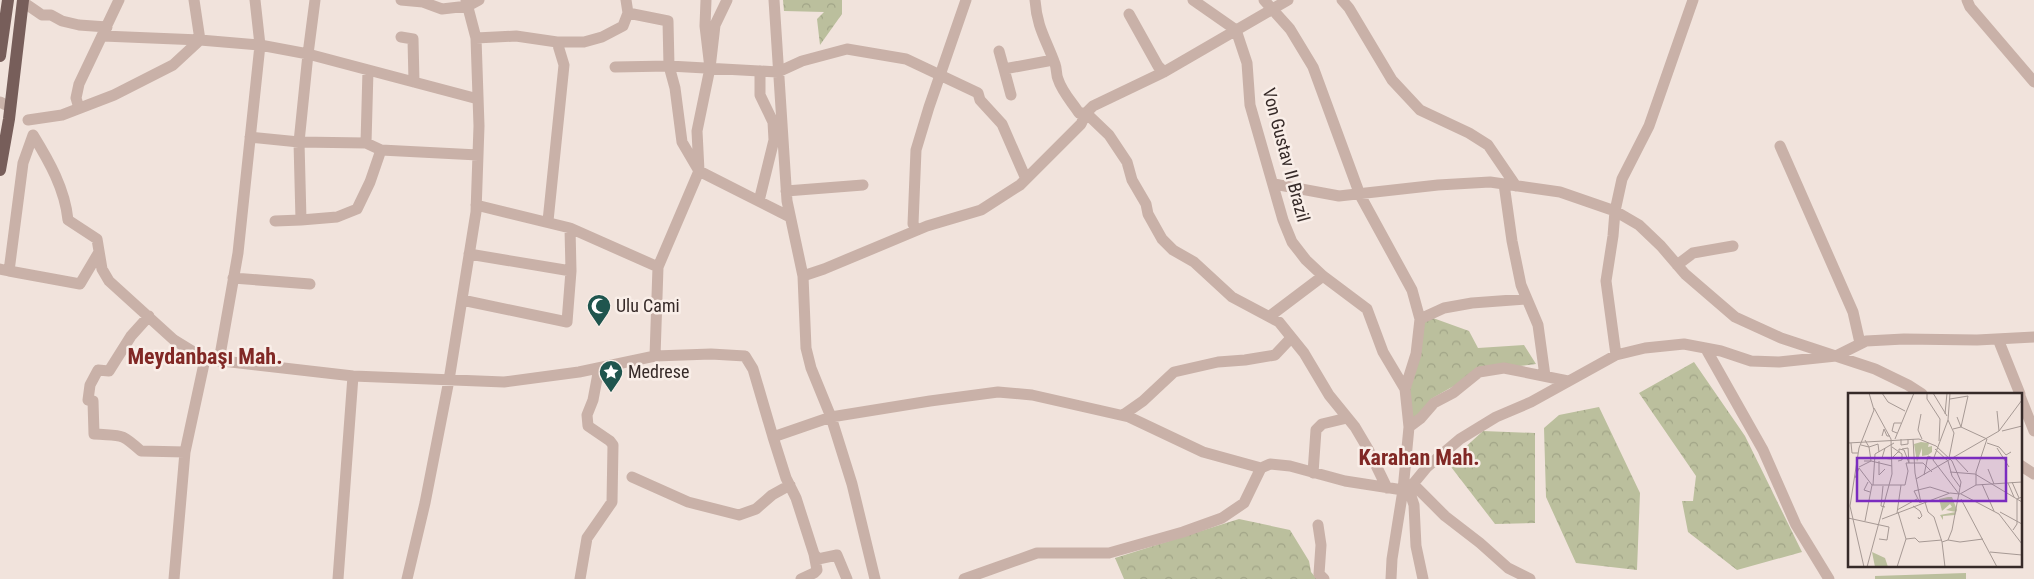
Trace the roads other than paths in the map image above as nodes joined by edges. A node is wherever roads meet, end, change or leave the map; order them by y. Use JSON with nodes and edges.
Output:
{"nodes":[{"id":1,"x":8,"y":0,"type":"edge"},
{"id":2,"x":119,"y":0,"type":"edge"},
{"id":3,"x":194,"y":0,"type":"edge"},
{"id":4,"x":255,"y":0,"type":"edge"},
{"id":5,"x":315,"y":0,"type":"edge"},
{"id":6,"x":401,"y":0,"type":"edge"},
{"id":7,"x":479,"y":0,"type":"edge"},
{"id":8,"x":626,"y":0,"type":"edge"},
{"id":9,"x":706,"y":0,"type":"edge"},
{"id":10,"x":727,"y":0,"type":"edge"},
{"id":11,"x":774,"y":0,"type":"edge"},
{"id":12,"x":966,"y":0,"type":"edge"},
{"id":13,"x":1035,"y":0,"type":"edge"},
{"id":14,"x":1193,"y":0,"type":"edge"},
{"id":15,"x":1264,"y":0,"type":"edge"},
{"id":16,"x":1288,"y":0,"type":"edge"},
{"id":17,"x":1342,"y":0,"type":"edge"},
{"id":18,"x":1693,"y":0,"type":"edge"},
{"id":19,"x":1967,"y":0,"type":"edge"},
{"id":20,"x":23,"y":1,"type":"edge"},
{"id":21,"x":467,"y":3,"type":"edge"},
{"id":22,"x":1272,"y":10,"type":"junction"},
{"id":23,"x":628,"y":14,"type":"junction"},
{"id":24,"x":1129,"y":14,"type":"dead end"},
{"id":25,"x":1236,"y":30,"type":"junction"},
{"id":26,"x":105,"y":31,"type":"junction"},
{"id":27,"x":401,"y":37,"type":"dead end"},
{"id":28,"x":476,"y":38,"type":"junction"},
{"id":29,"x":200,"y":40,"type":"junction"},
{"id":30,"x":557,"y":42,"type":"junction"},
{"id":31,"x":260,"y":45,"type":"junction"},
{"id":32,"x":999,"y":50,"type":"dead end"},
{"id":33,"x":308,"y":54,"type":"junction"},
{"id":34,"x":0,"y":56,"type":"edge"},
{"id":35,"x":1053,"y":60,"type":"junction"},
{"id":36,"x":669,"y":66,"type":"junction"},
{"id":37,"x":615,"y":67,"type":"dead end"},
{"id":38,"x":710,"y":68,"type":"junction"},
{"id":39,"x":1004,"y":69,"type":"junction"},
{"id":40,"x":368,"y":70,"type":"junction"},
{"id":41,"x":760,"y":71,"type":"junction"},
{"id":42,"x":778,"y":72,"type":"junction"},
{"id":43,"x":1164,"y":72,"type":"junction"},
{"id":44,"x":941,"y":75,"type":"junction"},
{"id":45,"x":414,"y":82,"type":"junction"},
{"id":46,"x":2034,"y":82,"type":"edge"},
{"id":47,"x":1011,"y":95,"type":"dead end"},
{"id":48,"x":478,"y":99,"type":"junction"},
{"id":49,"x":79,"y":108,"type":"junction"},
{"id":50,"x":6,"y":109,"type":"edge"},
{"id":51,"x":1086,"y":113,"type":"junction"},
{"id":52,"x":29,"y":120,"type":"junction"},
{"id":53,"x":33,"y":135,"type":"junction"},
{"id":54,"x":250,"y":137,"type":"junction"},
{"id":55,"x":299,"y":142,"type":"junction"},
{"id":56,"x":366,"y":143,"type":"junction"},
{"id":57,"x":1780,"y":146,"type":"dead end"},
{"id":58,"x":381,"y":150,"type":"junction"},
{"id":59,"x":478,"y":155,"type":"junction"},
{"id":60,"x":0,"y":170,"type":"edge"},
{"id":61,"x":699,"y":171,"type":"junction"},
{"id":62,"x":1026,"y":180,"type":"junction"},
{"id":63,"x":1274,"y":184,"type":"junction"},
{"id":64,"x":863,"y":185,"type":"dead end"},
{"id":65,"x":1510,"y":185,"type":"junction"},
{"id":66,"x":786,"y":191,"type":"junction"},
{"id":67,"x":1360,"y":195,"type":"junction"},
{"id":68,"x":759,"y":202,"type":"junction"},
{"id":69,"x":476,"y":205,"type":"junction"},
{"id":70,"x":1615,"y":211,"type":"junction"},
{"id":71,"x":790,"y":217,"type":"junction"},
{"id":72,"x":301,"y":220,"type":"junction"},
{"id":73,"x":275,"y":221,"type":"dead end"},
{"id":74,"x":548,"y":221,"type":"junction"},
{"id":75,"x":570,"y":228,"type":"junction"},
{"id":76,"x":917,"y":230,"type":"junction"},
{"id":77,"x":1734,"y":246,"type":"dead end"},
{"id":78,"x":99,"y":252,"type":"junction"},
{"id":79,"x":469,"y":254,"type":"junction"},
{"id":80,"x":1677,"y":265,"type":"junction"},
{"id":81,"x":658,"y":267,"type":"junction"},
{"id":82,"x":5,"y":270,"type":"edge"},
{"id":83,"x":571,"y":271,"type":"junction"},
{"id":84,"x":803,"y":276,"type":"junction"},
{"id":85,"x":1322,"y":276,"type":"junction"},
{"id":86,"x":233,"y":278,"type":"junction"},
{"id":87,"x":310,"y":284,"type":"dead end"},
{"id":88,"x":1528,"y":299,"type":"junction"},
{"id":89,"x":462,"y":300,"type":"junction"},
{"id":90,"x":149,"y":316,"type":"junction"},
{"id":91,"x":1270,"y":316,"type":"junction"},
{"id":92,"x":1420,"y":320,"type":"junction"},
{"id":93,"x":2034,"y":337,"type":"edge"},
{"id":94,"x":1291,"y":338,"type":"junction"},
{"id":95,"x":1998,"y":339,"type":"junction"},
{"id":96,"x":1860,"y":343,"type":"junction"},
{"id":97,"x":1706,"y":348,"type":"junction"},
{"id":98,"x":1616,"y":355,"type":"junction"},
{"id":99,"x":655,"y":356,"type":"junction"},
{"id":100,"x":1836,"y":356,"type":"junction"},
{"id":101,"x":205,"y":359,"type":"junction"},
{"id":102,"x":219,"y":361,"type":"junction"},
{"id":103,"x":599,"y":368,"type":"junction"},
{"id":104,"x":353,"y":376,"type":"junction"},
{"id":105,"x":1545,"y":376,"type":"junction"},
{"id":106,"x":449,"y":380,"type":"junction"},
{"id":107,"x":1568,"y":380,"type":"junction"},
{"id":108,"x":1405,"y":389,"type":"junction"},
{"id":109,"x":1920,"y":393,"type":"edge"},
{"id":110,"x":2019,"y":393,"type":"edge"},
{"id":111,"x":2022,"y":400,"type":"edge"},
{"id":112,"x":1123,"y":416,"type":"junction"},
{"id":113,"x":832,"y":417,"type":"junction"},
{"id":114,"x":1347,"y":418,"type":"junction"},
{"id":115,"x":1409,"y":427,"type":"junction"},
{"id":116,"x":2034,"y":431,"type":"edge"},
{"id":117,"x":773,"y":437,"type":"junction"},
{"id":118,"x":185,"y":452,"type":"junction"},
{"id":119,"x":2022,"y":466,"type":"edge"},
{"id":120,"x":1261,"y":468,"type":"junction"},
{"id":121,"x":1313,"y":473,"type":"junction"},
{"id":122,"x":2034,"y":474,"type":"edge"},
{"id":123,"x":632,"y":477,"type":"dead end"},
{"id":124,"x":790,"y":485,"type":"junction"},
{"id":125,"x":1408,"y":487,"type":"junction"},
{"id":126,"x":1387,"y":488,"type":"junction"},
{"id":127,"x":1318,"y":526,"type":"dead end"},
{"id":128,"x":814,"y":554,"type":"junction"},
{"id":129,"x":174,"y":579,"type":"edge"},
{"id":130,"x":338,"y":579,"type":"edge"},
{"id":131,"x":407,"y":579,"type":"edge"},
{"id":132,"x":580,"y":579,"type":"edge"},
{"id":133,"x":801,"y":579,"type":"edge"},
{"id":134,"x":847,"y":579,"type":"edge"},
{"id":135,"x":875,"y":579,"type":"edge"},
{"id":136,"x":964,"y":579,"type":"edge"},
{"id":137,"x":1324,"y":579,"type":"edge"},
{"id":138,"x":1391,"y":579,"type":"edge"},
{"id":139,"x":1423,"y":579,"type":"edge"},
{"id":140,"x":1530,"y":579,"type":"edge"},
{"id":141,"x":1829,"y":579,"type":"edge"}],
"edges":[{"from":1,"to":34,"type":"main road"},
{"from":2,"to":26,"type":"street"},
{"from":3,"to":29,"type":"street"},
{"from":4,"to":31,"type":"street"},
{"from":5,"to":33,"type":"street"},
{"from":6,"to":21,"type":"street"},
{"from":7,"to":21,"type":"street"},
{"from":8,"to":23,"type":"street"},
{"from":9,"to":38,"type":"street"},
{"from":10,"to":38,"type":"street"},
{"from":11,"to":42,"type":"street"},
{"from":12,"to":44,"type":"street"},
{"from":13,"to":35,"type":"street"},
{"from":14,"to":25,"type":"street"},
{"from":15,"to":22,"type":"street"},
{"from":16,"to":22,"type":"street"},
{"from":17,"to":65,"type":"street"},
{"from":18,"to":70,"type":"street"},
{"from":19,"to":46,"type":"street"},
{"from":20,"to":26,"type":"street"},
{"from":20,"to":50,"type":"main road"},
{"from":21,"to":28,"type":"street"},
{"from":22,"to":25,"type":"street"},
{"from":22,"to":67,"type":"street"},
{"from":23,"to":30,"type":"street"},
{"from":23,"to":36,"type":"street"},
{"from":24,"to":43,"type":"street"},
{"from":25,"to":43,"type":"street"},
{"from":25,"to":63,"type":"street","name":"Von Gustav II Brazil"},
{"from":26,"to":29,"type":"street"},
{"from":26,"to":49,"type":"street"},
{"from":27,"to":45,"type":"street"},
{"from":28,"to":30,"type":"street"},
{"from":28,"to":48,"type":"street"},
{"from":29,"to":31,"type":"street"},
{"from":29,"to":49,"type":"street"},
{"from":30,"to":74,"type":"street"},
{"from":31,"to":33,"type":"street"},
{"from":31,"to":54,"type":"street"},
{"from":32,"to":39,"type":"street"},
{"from":33,"to":40,"type":"street"},
{"from":33,"to":55,"type":"street"},
{"from":35,"to":39,"type":"street"},
{"from":35,"to":51,"type":"street"},
{"from":36,"to":37,"type":"street"},
{"from":36,"to":38,"type":"street"},
{"from":36,"to":61,"type":"street"},
{"from":38,"to":41,"type":"street"},
{"from":38,"to":61,"type":"street"},
{"from":39,"to":47,"type":"street"},
{"from":40,"to":45,"type":"street"},
{"from":40,"to":56,"type":"street"},
{"from":41,"to":42,"type":"street"},
{"from":41,"to":68,"type":"street"},
{"from":42,"to":44,"type":"street"},
{"from":42,"to":66,"type":"street"},
{"from":43,"to":51,"type":"street"},
{"from":44,"to":62,"type":"street"},
{"from":44,"to":76,"type":"street"},
{"from":45,"to":48,"type":"street"},
{"from":48,"to":59,"type":"street"},
{"from":49,"to":52,"type":"street"},
{"from":50,"to":52,"type":"street"},
{"from":50,"to":60,"type":"main road"},
{"from":51,"to":62,"type":"street"},
{"from":51,"to":91,"type":"street"},
{"from":52,"to":53,"type":"street"},
{"from":53,"to":78,"type":"street"},
{"from":53,"to":82,"type":"street"},
{"from":54,"to":55,"type":"street"},
{"from":54,"to":86,"type":"street"},
{"from":55,"to":56,"type":"street"},
{"from":55,"to":72,"type":"street"},
{"from":56,"to":58,"type":"street"},
{"from":57,"to":96,"type":"street"},
{"from":58,"to":59,"type":"street"},
{"from":58,"to":72,"type":"street"},
{"from":59,"to":69,"type":"street"},
{"from":61,"to":68,"type":"street"},
{"from":61,"to":81,"type":"street"},
{"from":62,"to":76,"type":"street"},
{"from":63,"to":67,"type":"street"},
{"from":63,"to":85,"type":"street","name":"Von Gustav II Brazil"},
{"from":64,"to":66,"type":"street"},
{"from":65,"to":67,"type":"street"},
{"from":65,"to":70,"type":"street"},
{"from":65,"to":88,"type":"street"},
{"from":66,"to":71,"type":"street"},
{"from":67,"to":92,"type":"street"},
{"from":68,"to":71,"type":"street"},
{"from":69,"to":74,"type":"street"},
{"from":69,"to":79,"type":"street"},
{"from":70,"to":80,"type":"street"},
{"from":70,"to":98,"type":"street"},
{"from":71,"to":84,"type":"street"},
{"from":72,"to":73,"type":"street"},
{"from":74,"to":75,"type":"street"},
{"from":75,"to":81,"type":"street"},
{"from":75,"to":83,"type":"street"},
{"from":76,"to":84,"type":"street"},
{"from":77,"to":80,"type":"street"},
{"from":78,"to":82,"type":"street"},
{"from":78,"to":90,"type":"street"},
{"from":79,"to":83,"type":"street"},
{"from":79,"to":89,"type":"street"},
{"from":80,"to":100,"type":"street"},
{"from":81,"to":99,"type":"street"},
{"from":83,"to":89,"type":"street"},
{"from":84,"to":113,"type":"street"},
{"from":85,"to":91,"type":"street"},
{"from":85,"to":108,"type":"street","name":"Von Gustav II Brazil"},
{"from":86,"to":87,"type":"street"},
{"from":86,"to":102,"type":"street"},
{"from":88,"to":92,"type":"street"},
{"from":88,"to":105,"type":"street"},
{"from":89,"to":106,"type":"street"},
{"from":90,"to":101,"type":"street"},
{"from":90,"to":118,"type":"street"},
{"from":91,"to":94,"type":"street"},
{"from":92,"to":108,"type":"street"},
{"from":93,"to":95,"type":"street"},
{"from":94,"to":112,"type":"street"},
{"from":94,"to":114,"type":"street"},
{"from":95,"to":96,"type":"street"},
{"from":95,"to":110,"type":"street"},
{"from":96,"to":100,"type":"street"},
{"from":97,"to":98,"type":"street"},
{"from":97,"to":100,"type":"street"},
{"from":97,"to":141,"type":"street"},
{"from":98,"to":107,"type":"street"},
{"from":99,"to":103,"type":"street"},
{"from":99,"to":117,"type":"street"},
{"from":100,"to":109,"type":"street"},
{"from":101,"to":102,"type":"street"},
{"from":101,"to":118,"type":"street"},
{"from":102,"to":104,"type":"street"},
{"from":103,"to":106,"type":"street"},
{"from":103,"to":132,"type":"street"},
{"from":104,"to":106,"type":"street"},
{"from":104,"to":130,"type":"street"},
{"from":105,"to":107,"type":"street"},
{"from":105,"to":115,"type":"street"},
{"from":106,"to":131,"type":"street"},
{"from":107,"to":125,"type":"street"},
{"from":108,"to":115,"type":"street"},
{"from":111,"to":116,"type":"street"},
{"from":112,"to":113,"type":"street"},
{"from":112,"to":120,"type":"street"},
{"from":113,"to":117,"type":"street"},
{"from":113,"to":135,"type":"street"},
{"from":114,"to":121,"type":"street"},
{"from":114,"to":126,"type":"street"},
{"from":115,"to":125,"type":"street"},
{"from":117,"to":124,"type":"street"},
{"from":118,"to":129,"type":"street"},
{"from":119,"to":122,"type":"street"},
{"from":120,"to":121,"type":"street"},
{"from":120,"to":136,"type":"street"},
{"from":121,"to":126,"type":"street"},
{"from":123,"to":124,"type":"street"},
{"from":124,"to":128,"type":"street"},
{"from":125,"to":126,"type":"street"},
{"from":125,"to":138,"type":"street"},
{"from":125,"to":139,"type":"street"},
{"from":125,"to":140,"type":"street"},
{"from":127,"to":137,"type":"street"},
{"from":128,"to":133,"type":"street"},
{"from":128,"to":134,"type":"street"}]}
